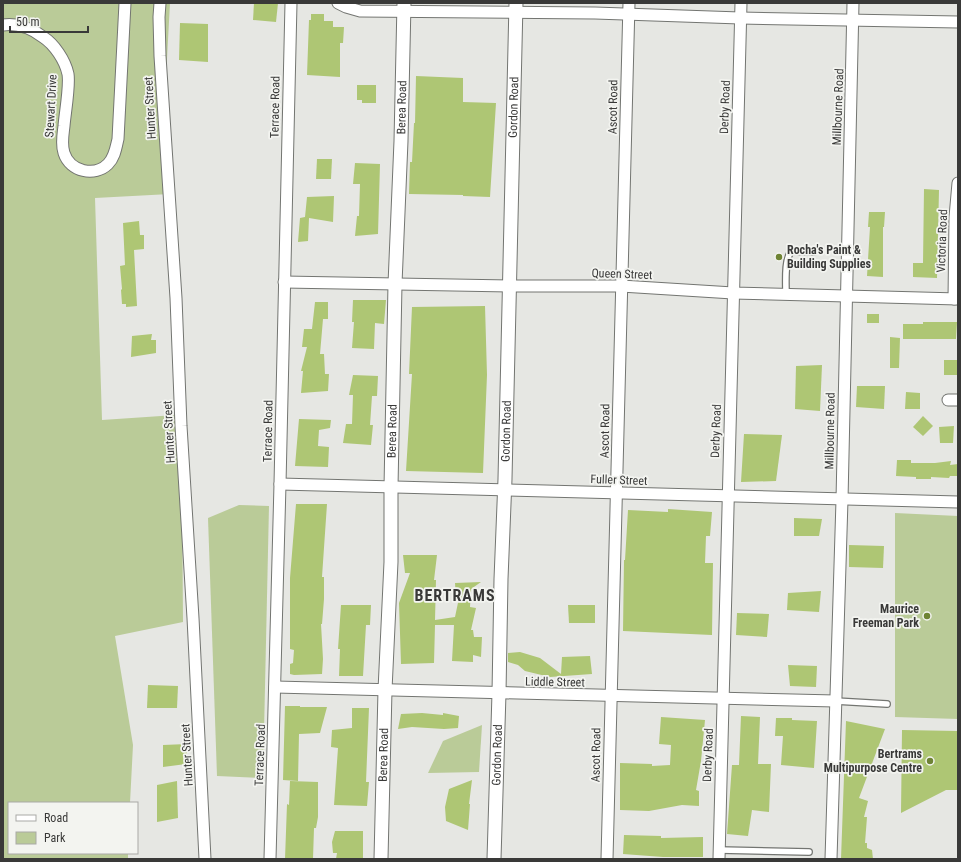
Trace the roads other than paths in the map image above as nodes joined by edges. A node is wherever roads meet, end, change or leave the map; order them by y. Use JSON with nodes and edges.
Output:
{"nodes":[{"id":1,"x":125,"y":3,"type":"edge"},
{"id":2,"x":160,"y":3,"type":"edge"},
{"id":3,"x":291,"y":3,"type":"edge"},
{"id":4,"x":338,"y":3,"type":"edge"},
{"id":5,"x":741,"y":3,"type":"edge"},
{"id":6,"x":853,"y":3,"type":"edge"},
{"id":7,"x":404,"y":7,"type":"edge"},
{"id":8,"x":516,"y":8,"type":"edge"},
{"id":9,"x":628,"y":9,"type":"edge"},
{"id":10,"x":740,"y":18,"type":"junction"},
{"id":11,"x":853,"y":20,"type":"junction"},
{"id":12,"x":958,"y":22,"type":"edge"},
{"id":13,"x":3,"y":25,"type":"edge"},
{"id":14,"x":958,"y":183,"type":"edge"},
{"id":15,"x":814,"y":252,"type":"dead end"},
{"id":16,"x":284,"y":282,"type":"junction"},
{"id":17,"x":395,"y":284,"type":"junction"},
{"id":18,"x":510,"y":286,"type":"junction"},
{"id":19,"x":621,"y":286,"type":"junction"},
{"id":20,"x":733,"y":293,"type":"junction"},
{"id":21,"x":786,"y":294,"type":"junction"},
{"id":22,"x":846,"y":295,"type":"junction"},
{"id":23,"x":956,"y":299,"type":"edge"},
{"id":24,"x":280,"y":484,"type":"junction"},
{"id":25,"x":391,"y":487,"type":"junction"},
{"id":26,"x":505,"y":490,"type":"junction"},
{"id":27,"x":617,"y":494,"type":"junction"},
{"id":28,"x":728,"y":496,"type":"junction"},
{"id":29,"x":842,"y":500,"type":"junction"},
{"id":30,"x":958,"y":502,"type":"edge"},
{"id":31,"x":275,"y":687,"type":"junction"},
{"id":32,"x":385,"y":690,"type":"junction"},
{"id":33,"x":499,"y":693,"type":"junction"},
{"id":34,"x":610,"y":695,"type":"junction"},
{"id":35,"x":723,"y":698,"type":"junction"},
{"id":36,"x":836,"y":701,"type":"junction"},
{"id":37,"x":887,"y":704,"type":"dead end"},
{"id":38,"x":809,"y":852,"type":"dead end"},
{"id":39,"x":719,"y":855,"type":"edge"},
{"id":40,"x":205,"y":859,"type":"edge"},
{"id":41,"x":270,"y":859,"type":"edge"},
{"id":42,"x":381,"y":859,"type":"edge"},
{"id":43,"x":494,"y":859,"type":"edge"},
{"id":44,"x":607,"y":859,"type":"edge"},
{"id":45,"x":831,"y":859,"type":"edge"}],
"edges":[{"from":1,"to":13,"type":"street","name":"Stewart Drive"},
{"from":2,"to":40,"type":"street","name":"Hunter Street"},
{"from":3,"to":16,"type":"street","name":"Terrace Road"},
{"from":4,"to":7,"type":"street"},
{"from":5,"to":10,"type":"street","name":"Derby Road"},
{"from":6,"to":11,"type":"street","name":"Millbourne Road"},
{"from":7,"to":8,"type":"street"},
{"from":7,"to":17,"type":"street","name":"Berea Road"},
{"from":8,"to":9,"type":"street"},
{"from":8,"to":18,"type":"street","name":"Gordon Road"},
{"from":9,"to":10,"type":"street"},
{"from":9,"to":19,"type":"street","name":"Ascot Road"},
{"from":10,"to":11,"type":"street"},
{"from":10,"to":20,"type":"street","name":"Derby Road"},
{"from":11,"to":12,"type":"street"},
{"from":11,"to":22,"type":"street","name":"Millbourne Road"},
{"from":14,"to":23,"type":"street","name":"Victoria Road"},
{"from":15,"to":21,"type":"lane"},
{"from":16,"to":17,"type":"street","name":"Queen Street"},
{"from":16,"to":24,"type":"street","name":"Terrace Road"},
{"from":17,"to":18,"type":"street","name":"Queen Street"},
{"from":17,"to":25,"type":"street","name":"Berea Road"},
{"from":18,"to":19,"type":"street","name":"Queen Street"},
{"from":18,"to":26,"type":"street","name":"Gordon Road"},
{"from":19,"to":20,"type":"street","name":"Queen Street"},
{"from":19,"to":27,"type":"street","name":"Ascot Road"},
{"from":20,"to":21,"type":"street","name":"Queen Street"},
{"from":20,"to":28,"type":"street","name":"Derby Road"},
{"from":21,"to":22,"type":"street","name":"Queen Street"},
{"from":22,"to":23,"type":"street","name":"Queen Street"},
{"from":22,"to":29,"type":"street","name":"Millbourne Road"},
{"from":24,"to":25,"type":"street","name":"Fuller Street"},
{"from":24,"to":31,"type":"street","name":"Terrace Road"},
{"from":25,"to":26,"type":"street","name":"Fuller Street"},
{"from":25,"to":32,"type":"street","name":"Berea Road"},
{"from":26,"to":27,"type":"street","name":"Fuller Street"},
{"from":26,"to":33,"type":"street","name":"Gordon Road"},
{"from":27,"to":28,"type":"street","name":"Fuller Street"},
{"from":27,"to":34,"type":"street","name":"Ascot Road"},
{"from":28,"to":29,"type":"street","name":"Fuller Street"},
{"from":28,"to":35,"type":"street","name":"Derby Road"},
{"from":29,"to":30,"type":"street","name":"Fuller Street"},
{"from":29,"to":36,"type":"street","name":"Millbourne Road"},
{"from":31,"to":32,"type":"street","name":"Liddle Street"},
{"from":31,"to":41,"type":"street","name":"Terrace Road"},
{"from":32,"to":33,"type":"street","name":"Liddle Street"},
{"from":32,"to":42,"type":"street","name":"Berea Road"},
{"from":33,"to":34,"type":"street","name":"Liddle Street"},
{"from":33,"to":43,"type":"street","name":"Gordon Road"},
{"from":34,"to":35,"type":"street","name":"Liddle Street"},
{"from":34,"to":44,"type":"street","name":"Ascot Road"},
{"from":35,"to":36,"type":"street","name":"Liddle Street"},
{"from":35,"to":39,"type":"street","name":"Derby Road"},
{"from":36,"to":37,"type":"lane"},
{"from":36,"to":45,"type":"street","name":"Millbourne Road"},
{"from":38,"to":39,"type":"lane"}]}
